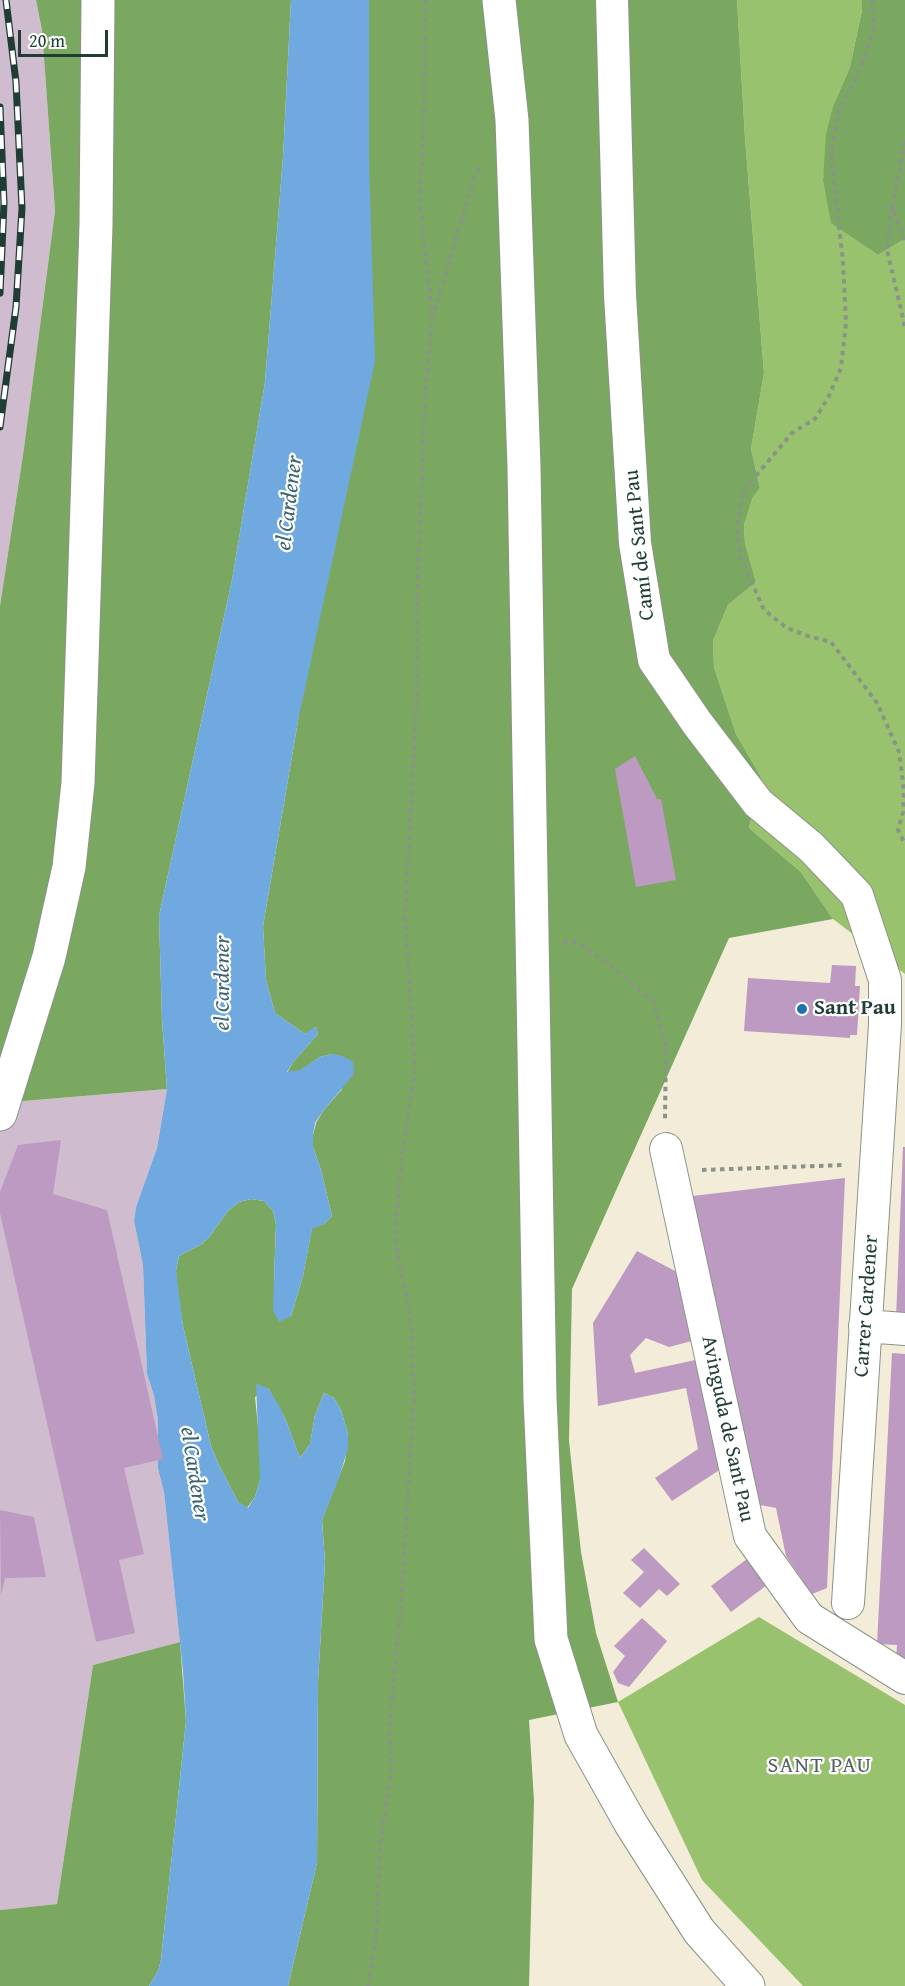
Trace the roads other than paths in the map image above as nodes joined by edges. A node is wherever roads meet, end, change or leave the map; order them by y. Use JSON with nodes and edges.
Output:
{"nodes":[{"id":1,"x":98,"y":0,"type":"edge"},
{"id":2,"x":499,"y":0,"type":"edge"},
{"id":3,"x":612,"y":0,"type":"edge"},
{"id":4,"x":895,"y":1010,"type":"edge"},
{"id":5,"x":0,"y":1114,"type":"edge"},
{"id":6,"x":668,"y":1160,"type":"road end"},
{"id":7,"x":865,"y":1326,"type":"junction"},
{"id":8,"x":905,"y":1329,"type":"edge"},
{"id":9,"x":848,"y":1603,"type":"dead end"},
{"id":10,"x":905,"y":1678,"type":"edge"},
{"id":11,"x":748,"y":1986,"type":"edge"}],
"edges":[{"from":1,"to":5,"type":"main road"},
{"from":2,"to":11,"type":"main road"},
{"from":3,"to":4,"type":"street","name":"Camí de Sant Pau"},
{"from":4,"to":7,"type":"street","name":"Carrer Cardener"},
{"from":6,"to":10,"type":"street","name":"Avinguda de Sant Pau"},
{"from":7,"to":8,"type":"street"},
{"from":7,"to":9,"type":"street","name":"Carrer Cardener"}]}
